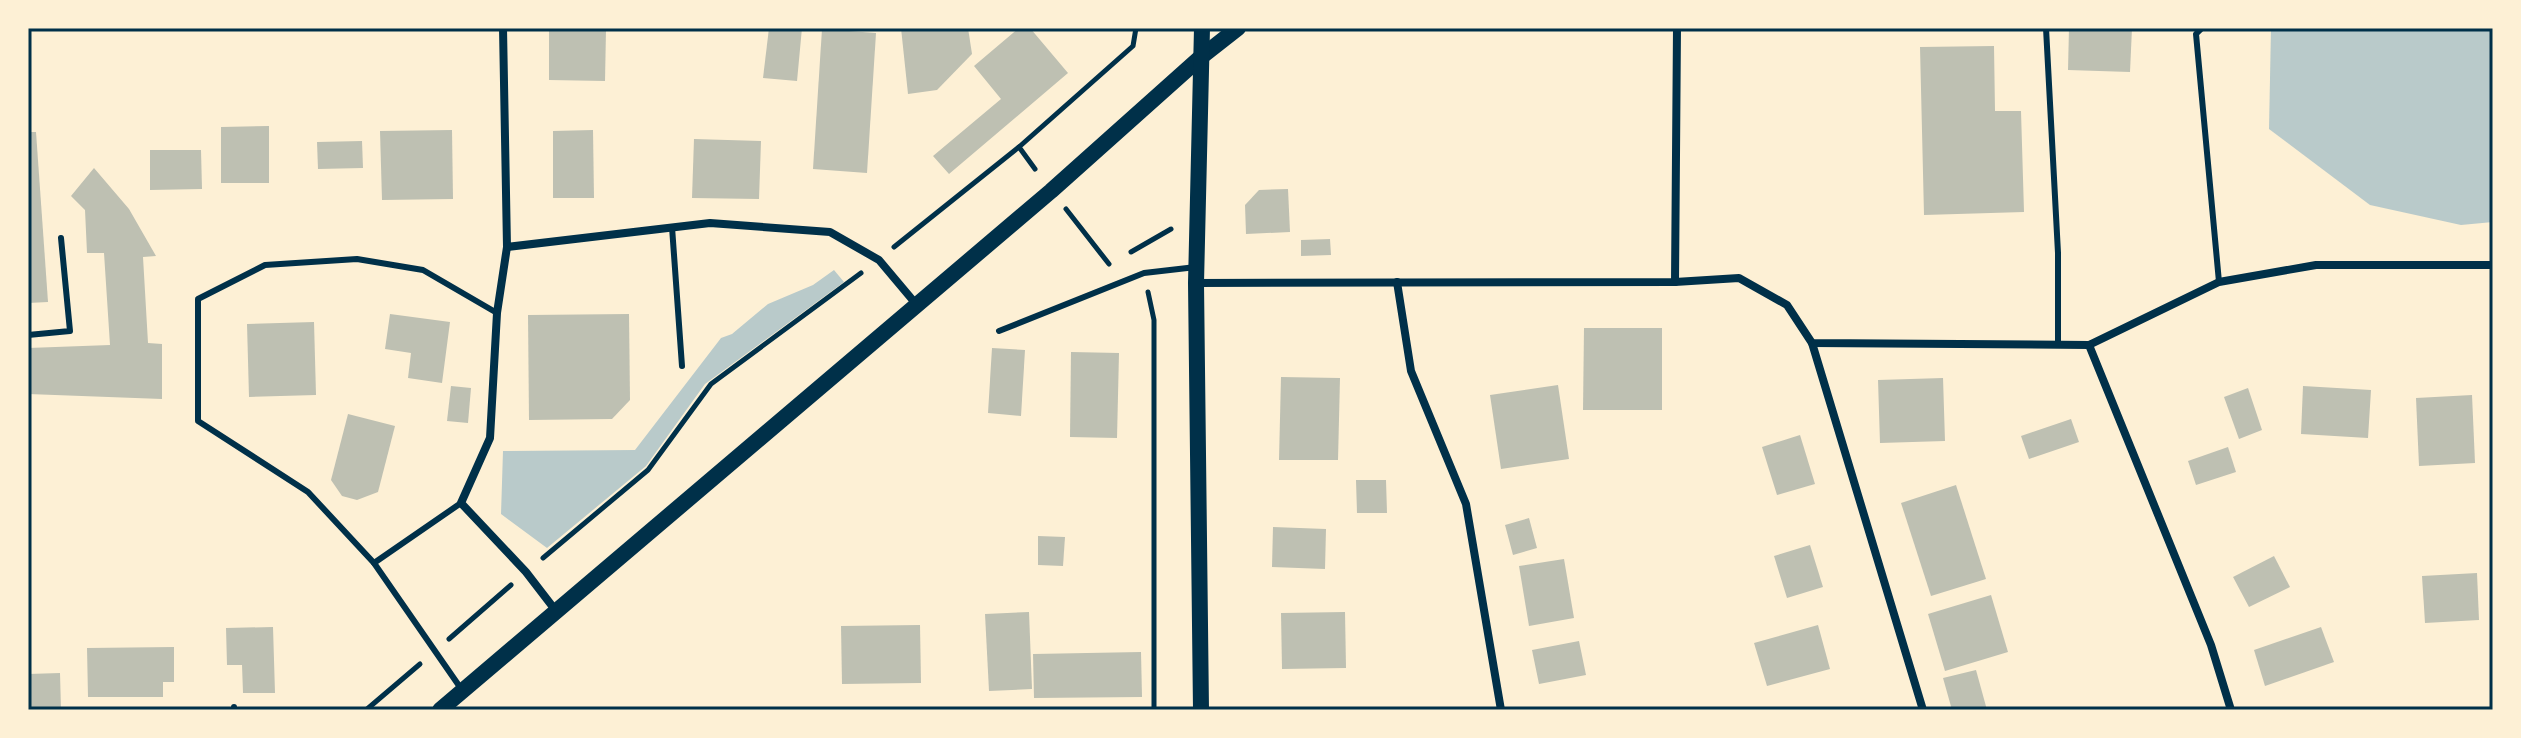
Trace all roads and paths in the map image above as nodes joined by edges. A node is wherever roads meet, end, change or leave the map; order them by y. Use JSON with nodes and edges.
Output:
{"nodes":[{"id":1,"x":503,"y":28,"type":"edge"},
{"id":2,"x":1202,"y":28,"type":"edge"},
{"id":3,"x":1238,"y":28,"type":"edge"},
{"id":4,"x":1677,"y":28,"type":"edge"},
{"id":5,"x":2046,"y":28,"type":"edge"},
{"id":6,"x":2189,"y":28,"type":"edge"},
{"id":7,"x":2202,"y":28,"type":"edge"},
{"id":8,"x":2196,"y":34,"type":"junction"},
{"id":9,"x":1201,"y":57,"type":"junction"},
{"id":10,"x":1019,"y":147,"type":"dead end"},
{"id":11,"x":672,"y":227,"type":"junction"},
{"id":12,"x":61,"y":238,"type":"dead end"},
{"id":13,"x":507,"y":247,"type":"junction"},
{"id":14,"x":1138,"y":247,"type":"dead end"},
{"id":15,"x":879,"y":260,"type":"junction"},
{"id":16,"x":2493,"y":265,"type":"edge"},
{"id":17,"x":1144,"y":273,"type":"junction"},
{"id":18,"x":1196,"y":275,"type":"junction"},
{"id":19,"x":1397,"y":282,"type":"junction"},
{"id":20,"x":1675,"y":282,"type":"junction"},
{"id":21,"x":2219,"y":282,"type":"junction"},
{"id":22,"x":916,"y":304,"type":"junction"},
{"id":23,"x":497,"y":313,"type":"junction"},
{"id":24,"x":999,"y":331,"type":"dead end"},
{"id":25,"x":28,"y":335,"type":"edge"},
{"id":26,"x":1812,"y":343,"type":"junction"},
{"id":27,"x":2058,"y":345,"type":"junction"},
{"id":28,"x":2089,"y":345,"type":"junction"},
{"id":29,"x":682,"y":366,"type":"dead end"},
{"id":30,"x":461,"y":503,"type":"junction"},
{"id":31,"x":374,"y":563,"type":"junction"},
{"id":32,"x":526,"y":572,"type":"junction"},
{"id":33,"x":556,"y":611,"type":"junction"},
{"id":34,"x":435,"y":651,"type":"junction"},
{"id":35,"x":463,"y":691,"type":"junction"},
{"id":36,"x":366,"y":710,"type":"edge"},
{"id":37,"x":440,"y":710,"type":"edge"},
{"id":38,"x":1154,"y":710,"type":"edge"},
{"id":39,"x":1201,"y":710,"type":"edge"},
{"id":40,"x":1501,"y":710,"type":"edge"},
{"id":41,"x":1923,"y":710,"type":"edge"},
{"id":42,"x":2231,"y":710,"type":"edge"}],
"edges":[{"from":1,"to":13,"type":"street"},
{"from":2,"to":9,"type":"main road"},
{"from":3,"to":9,"type":"main road"},
{"from":4,"to":20,"type":"street"},
{"from":5,"to":27,"type":"lane"},
{"from":6,"to":8,"type":"lane"},
{"from":7,"to":8,"type":"lane"},
{"from":8,"to":21,"type":"lane"},
{"from":9,"to":18,"type":"main road"},
{"from":9,"to":22,"type":"main road"},
{"from":10,"to":15,"type":"path"},
{"from":11,"to":13,"type":"street"},
{"from":11,"to":15,"type":"street"},
{"from":11,"to":29,"type":"lane"},
{"from":12,"to":25,"type":"lane"},
{"from":13,"to":23,"type":"street"},
{"from":14,"to":17,"type":"path"},
{"from":15,"to":22,"type":"street"},
{"from":15,"to":32,"type":"path"},
{"from":16,"to":21,"type":"street"},
{"from":17,"to":18,"type":"lane"},
{"from":17,"to":24,"type":"lane"},
{"from":17,"to":38,"type":"path"},
{"from":18,"to":19,"type":"street"},
{"from":18,"to":39,"type":"main road"},
{"from":19,"to":20,"type":"street"},
{"from":19,"to":40,"type":"street"},
{"from":20,"to":26,"type":"street"},
{"from":21,"to":28,"type":"street"},
{"from":22,"to":33,"type":"main road"},
{"from":23,"to":30,"type":"street"},
{"from":23,"to":31,"type":"lane"},
{"from":26,"to":27,"type":"street"},
{"from":26,"to":41,"type":"street"},
{"from":27,"to":28,"type":"street"},
{"from":28,"to":42,"type":"street"},
{"from":30,"to":31,"type":"lane"},
{"from":30,"to":32,"type":"street"},
{"from":31,"to":34,"type":"lane"},
{"from":32,"to":33,"type":"street"},
{"from":32,"to":34,"type":"path"},
{"from":33,"to":35,"type":"main road"},
{"from":34,"to":35,"type":"lane"},
{"from":34,"to":36,"type":"path"},
{"from":35,"to":37,"type":"main road"}]}
